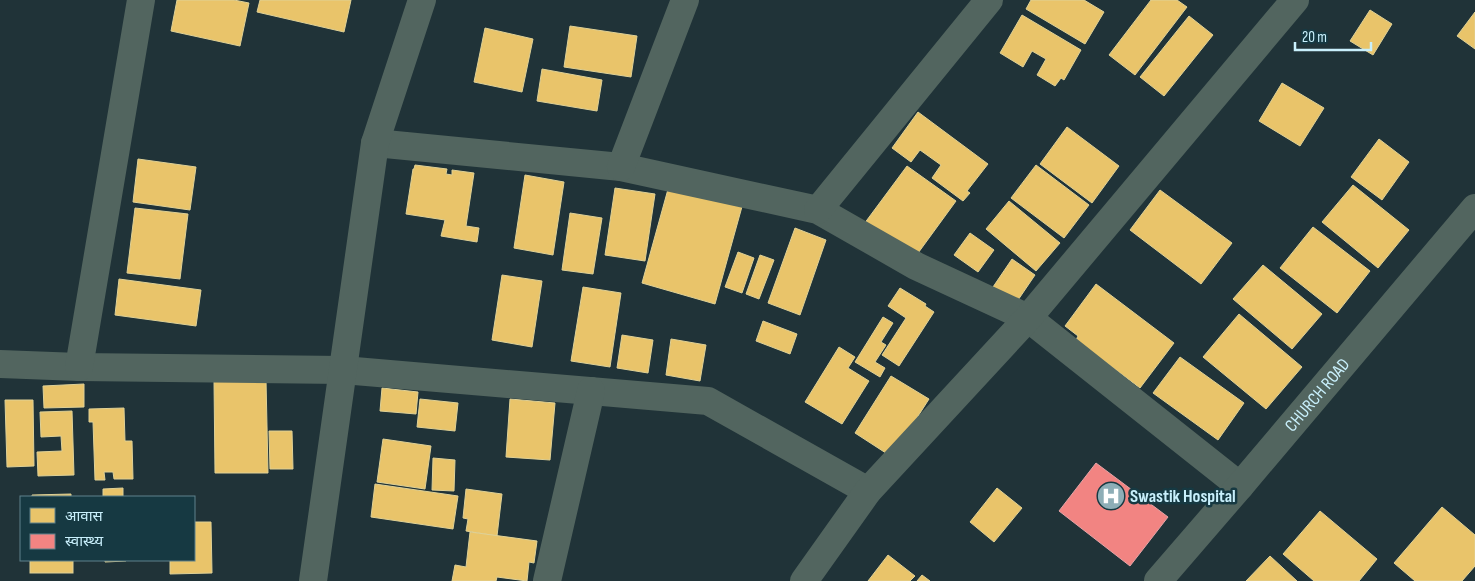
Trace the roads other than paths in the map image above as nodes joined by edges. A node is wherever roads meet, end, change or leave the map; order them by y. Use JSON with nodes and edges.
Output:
{"nodes":[{"id":1,"x":141,"y":0,"type":"edge"},
{"id":2,"x":422,"y":0,"type":"edge"},
{"id":3,"x":685,"y":0,"type":"edge"},
{"id":4,"x":989,"y":0,"type":"edge"},
{"id":5,"x":1295,"y":0,"type":"edge"},
{"id":6,"x":375,"y":143,"type":"junction"},
{"id":7,"x":621,"y":167,"type":"junction"},
{"id":8,"x":818,"y":210,"type":"junction"},
{"id":9,"x":1471,"y":221,"type":"edge"},
{"id":10,"x":1028,"y":318,"type":"junction"},
{"id":11,"x":0,"y":364,"type":"edge"},
{"id":12,"x":79,"y":367,"type":"junction"},
{"id":13,"x":343,"y":370,"type":"junction"},
{"id":14,"x":591,"y":391,"type":"junction"},
{"id":15,"x":1240,"y":486,"type":"junction"},
{"id":16,"x":868,"y":492,"type":"junction"},
{"id":17,"x":313,"y":581,"type":"edge"},
{"id":18,"x":547,"y":581,"type":"edge"},
{"id":19,"x":804,"y":581,"type":"edge"},
{"id":20,"x":1158,"y":581,"type":"edge"}],
"edges":[{"from":1,"to":12,"type":"street"},
{"from":2,"to":6,"type":"street"},
{"from":3,"to":7,"type":"street"},
{"from":4,"to":8,"type":"street"},
{"from":5,"to":10,"type":"street"},
{"from":6,"to":7,"type":"street"},
{"from":6,"to":13,"type":"street"},
{"from":7,"to":8,"type":"street"},
{"from":8,"to":10,"type":"street"},
{"from":9,"to":15,"type":"street","name":"CHURCH ROAD"},
{"from":10,"to":15,"type":"street"},
{"from":10,"to":16,"type":"street"},
{"from":11,"to":12,"type":"street"},
{"from":12,"to":13,"type":"street"},
{"from":13,"to":14,"type":"street"},
{"from":13,"to":17,"type":"street"},
{"from":14,"to":16,"type":"street"},
{"from":14,"to":18,"type":"street"},
{"from":15,"to":20,"type":"street","name":"CHURCH ROAD"},
{"from":16,"to":19,"type":"street"}]}
